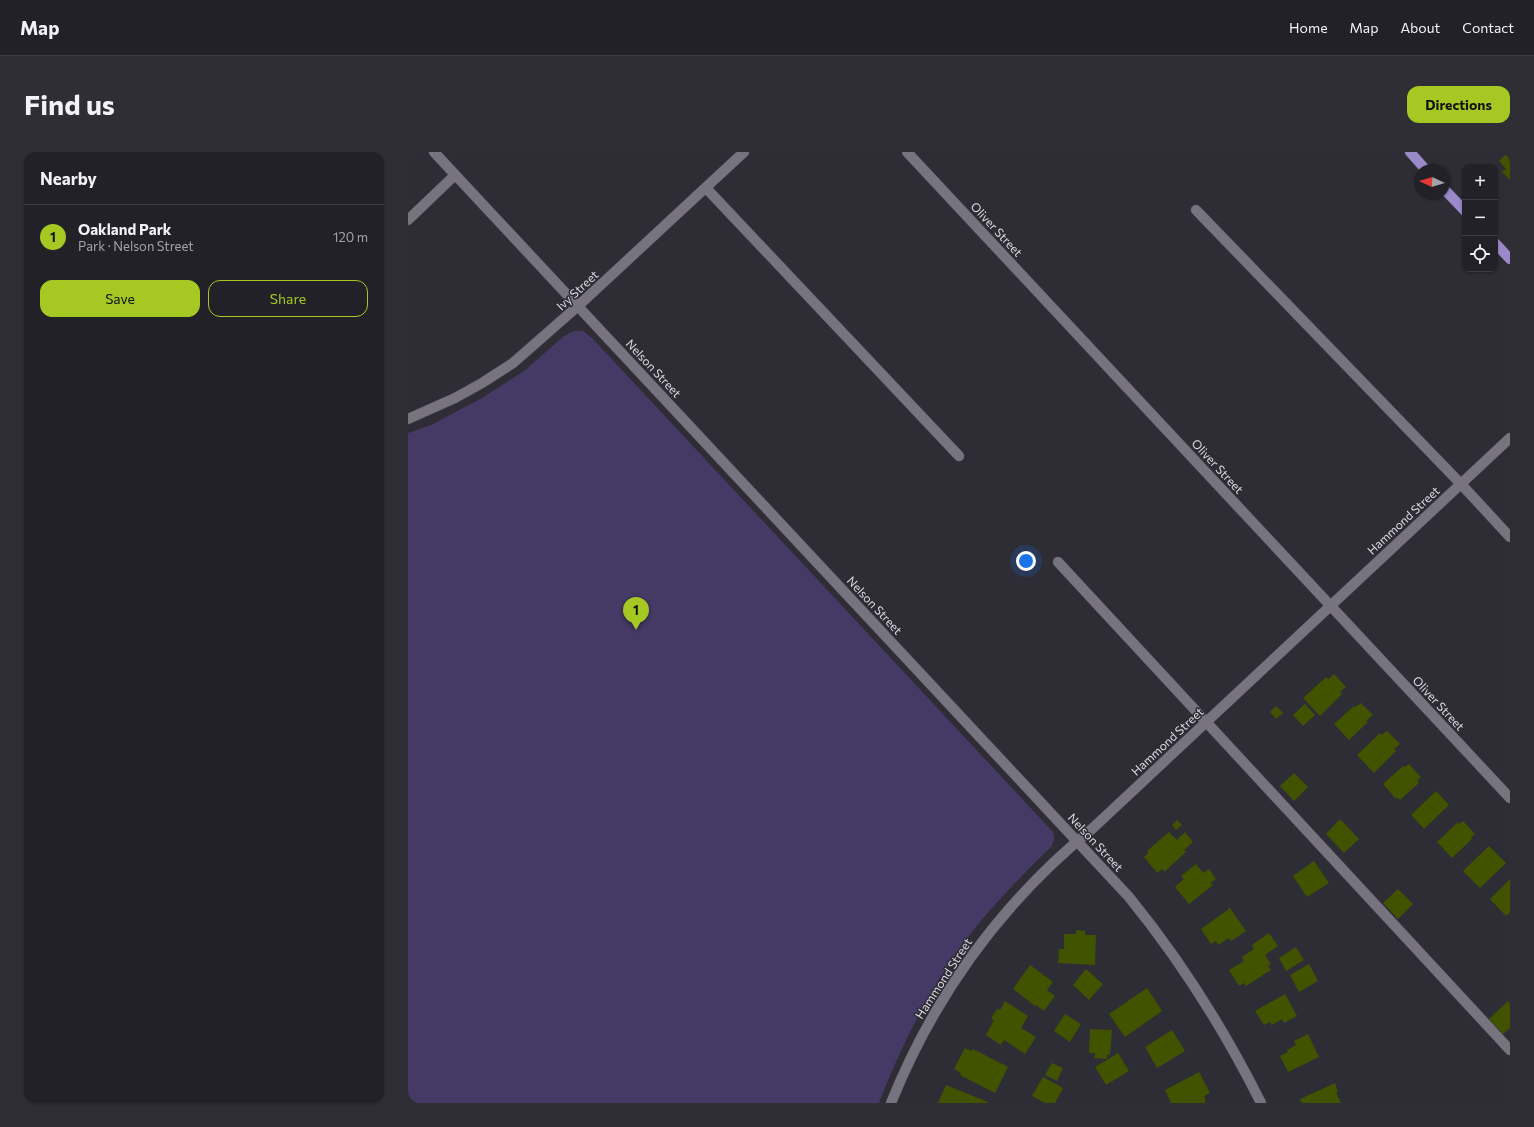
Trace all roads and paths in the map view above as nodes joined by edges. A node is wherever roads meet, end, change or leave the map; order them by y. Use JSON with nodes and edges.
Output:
{"nodes":[{"id":1,"x":434,"y":152,"type":"edge"},
{"id":2,"x":744,"y":152,"type":"edge"},
{"id":3,"x":907,"y":152,"type":"edge"},
{"id":4,"x":1410,"y":152,"type":"edge"},
{"id":5,"x":1421,"y":164,"type":"edge"},
{"id":6,"x":456,"y":175,"type":"junction"},
{"id":7,"x":706,"y":188,"type":"junction"},
{"id":8,"x":1450,"y":195,"type":"edge"},
{"id":9,"x":1462,"y":208,"type":"edge"},
{"id":10,"x":1196,"y":210,"type":"dead end"},
{"id":11,"x":408,"y":220,"type":"edge"},
{"id":12,"x":1498,"y":246,"type":"edge"},
{"id":13,"x":1510,"y":259,"type":"edge"},
{"id":14,"x":578,"y":306,"type":"junction"},
{"id":15,"x":408,"y":419,"type":"edge"},
{"id":16,"x":1510,"y":438,"type":"edge"},
{"id":17,"x":959,"y":456,"type":"dead end"},
{"id":18,"x":1461,"y":484,"type":"junction"},
{"id":19,"x":1510,"y":537,"type":"edge"},
{"id":20,"x":1058,"y":562,"type":"dead end"},
{"id":21,"x":1330,"y":606,"type":"junction"},
{"id":22,"x":1206,"y":722,"type":"junction"},
{"id":23,"x":1510,"y":798,"type":"edge"},
{"id":24,"x":1077,"y":841,"type":"junction"},
{"id":25,"x":1510,"y":1050,"type":"edge"},
{"id":26,"x":892,"y":1103,"type":"edge"},
{"id":27,"x":1261,"y":1103,"type":"edge"}],
"edges":[{"from":1,"to":6,"type":"street","name":"Nelson Street"},
{"from":2,"to":7,"type":"street","name":"Ivy Street"},
{"from":3,"to":21,"type":"street","name":"Oliver Street"},
{"from":4,"to":5,"type":"main road"},
{"from":6,"to":11,"type":"street"},
{"from":6,"to":14,"type":"street","name":"Nelson Street"},
{"from":7,"to":14,"type":"street","name":"Ivy Street"},
{"from":7,"to":17,"type":"street"},
{"from":8,"to":9,"type":"main road"},
{"from":10,"to":18,"type":"street"},
{"from":12,"to":13,"type":"main road"},
{"from":14,"to":15,"type":"street","name":"Ivy Street"},
{"from":14,"to":24,"type":"street","name":"Nelson Street"},
{"from":16,"to":18,"type":"street","name":"Hammond Street"},
{"from":18,"to":19,"type":"street"},
{"from":18,"to":21,"type":"street","name":"Hammond Street"},
{"from":20,"to":22,"type":"street"},
{"from":21,"to":22,"type":"street","name":"Hammond Street"},
{"from":21,"to":23,"type":"street","name":"Oliver Street"},
{"from":22,"to":24,"type":"street","name":"Hammond Street"},
{"from":22,"to":25,"type":"street"},
{"from":24,"to":26,"type":"street","name":"Hammond Street"},
{"from":24,"to":27,"type":"street","name":"Nelson Street"}]}
